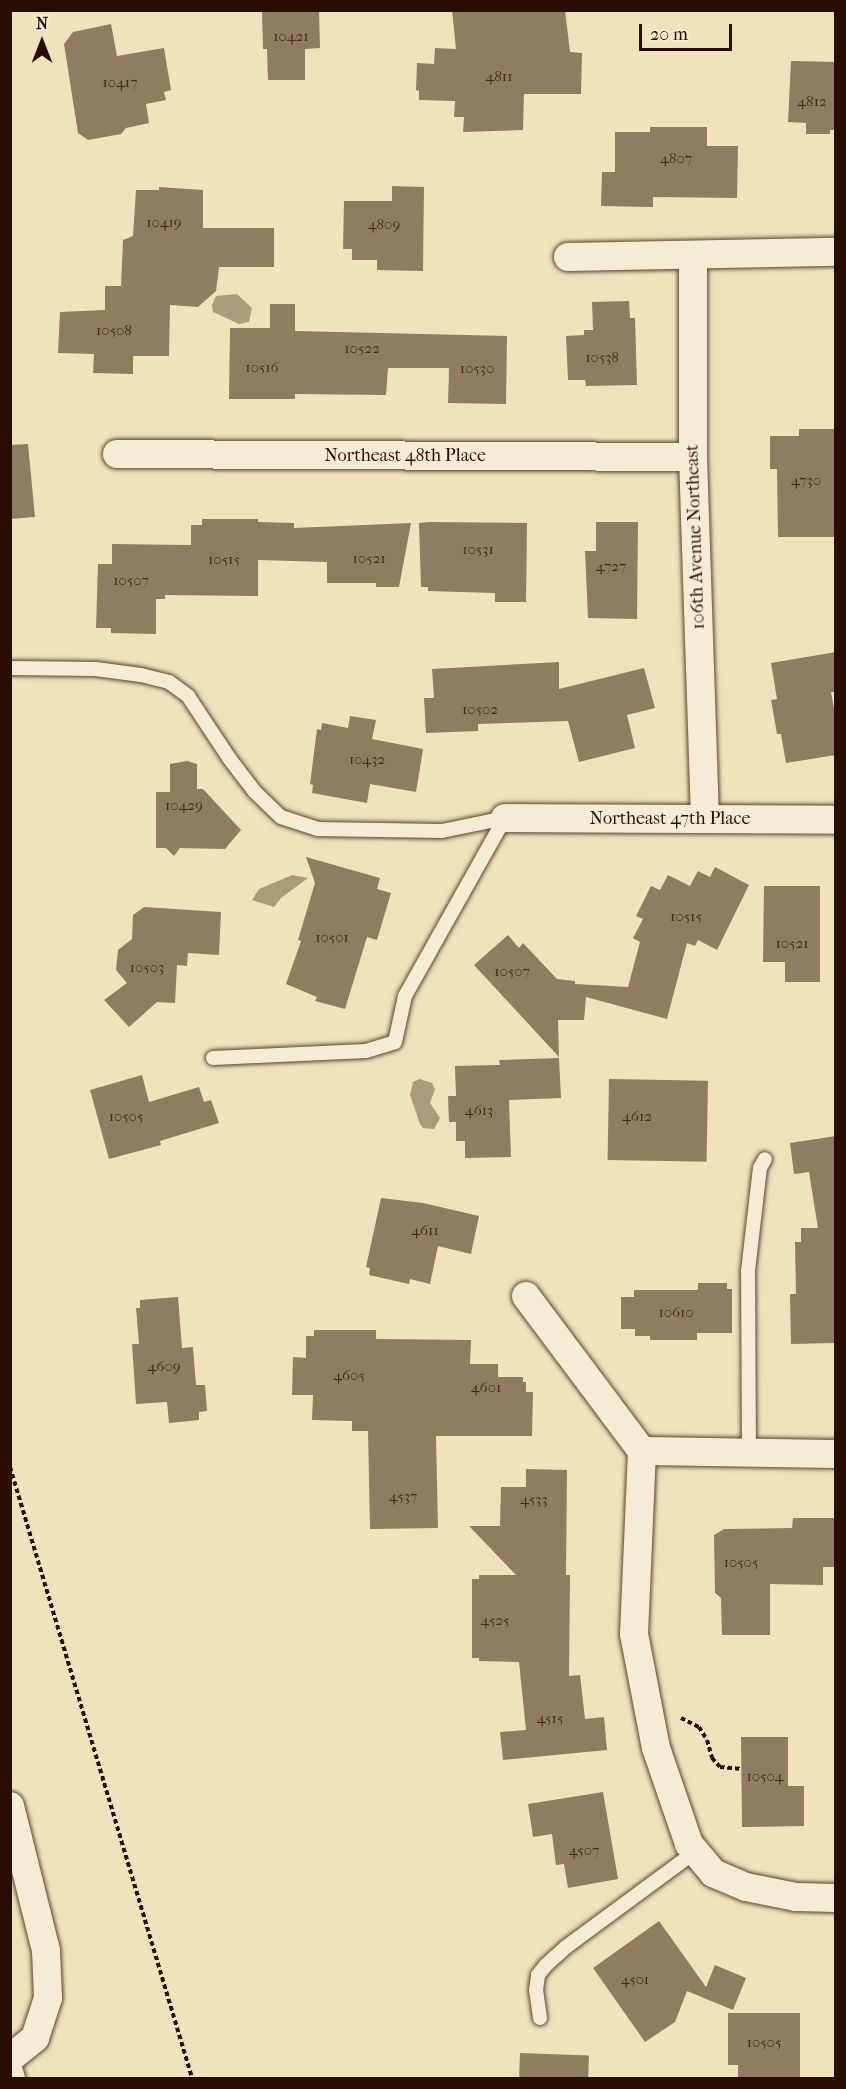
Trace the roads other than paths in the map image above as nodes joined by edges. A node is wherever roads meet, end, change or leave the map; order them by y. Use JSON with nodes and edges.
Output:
{"nodes":[{"id":1,"x":836,"y":252,"type":"edge"},
{"id":2,"x":693,"y":255,"type":"junction"},
{"id":3,"x":568,"y":257,"type":"dead end"},
{"id":4,"x":117,"y":454,"type":"dead end"},
{"id":5,"x":693,"y":457,"type":"junction"},
{"id":6,"x":10,"y":668,"type":"edge"},
{"id":7,"x":505,"y":818,"type":"junction"},
{"id":8,"x":705,"y":818,"type":"junction"},
{"id":9,"x":836,"y":820,"type":"edge"},
{"id":10,"x":213,"y":1058,"type":"dead end"},
{"id":11,"x":765,"y":1159,"type":"dead end"},
{"id":12,"x":526,"y":1296,"type":"dead end"},
{"id":13,"x":642,"y":1451,"type":"junction"},
{"id":14,"x":749,"y":1453,"type":"junction"},
{"id":15,"x":836,"y":1454,"type":"edge"},
{"id":16,"x":10,"y":1806,"type":"edge"},
{"id":17,"x":695,"y":1852,"type":"junction"},
{"id":18,"x":836,"y":1898,"type":"edge"},
{"id":19,"x":540,"y":2018,"type":"dead end"},
{"id":20,"x":14,"y":2065,"type":"edge"}],
"edges":[{"from":1,"to":2,"type":"street"},
{"from":2,"to":3,"type":"street"},
{"from":2,"to":5,"type":"street","name":"106th Avenue Northeast"},
{"from":4,"to":5,"type":"street","name":"Northeast 48th Place"},
{"from":5,"to":8,"type":"street","name":"106th Avenue Northeast"},
{"from":6,"to":7,"type":"lane"},
{"from":7,"to":8,"type":"street","name":"Northeast 47th Place"},
{"from":7,"to":10,"type":"lane"},
{"from":8,"to":9,"type":"street","name":"Northeast 47th Place"},
{"from":11,"to":14,"type":"lane"},
{"from":12,"to":13,"type":"street"},
{"from":13,"to":14,"type":"street"},
{"from":13,"to":17,"type":"street"},
{"from":14,"to":15,"type":"street"},
{"from":16,"to":20,"type":"street"},
{"from":17,"to":18,"type":"street"},
{"from":17,"to":19,"type":"lane"}]}
